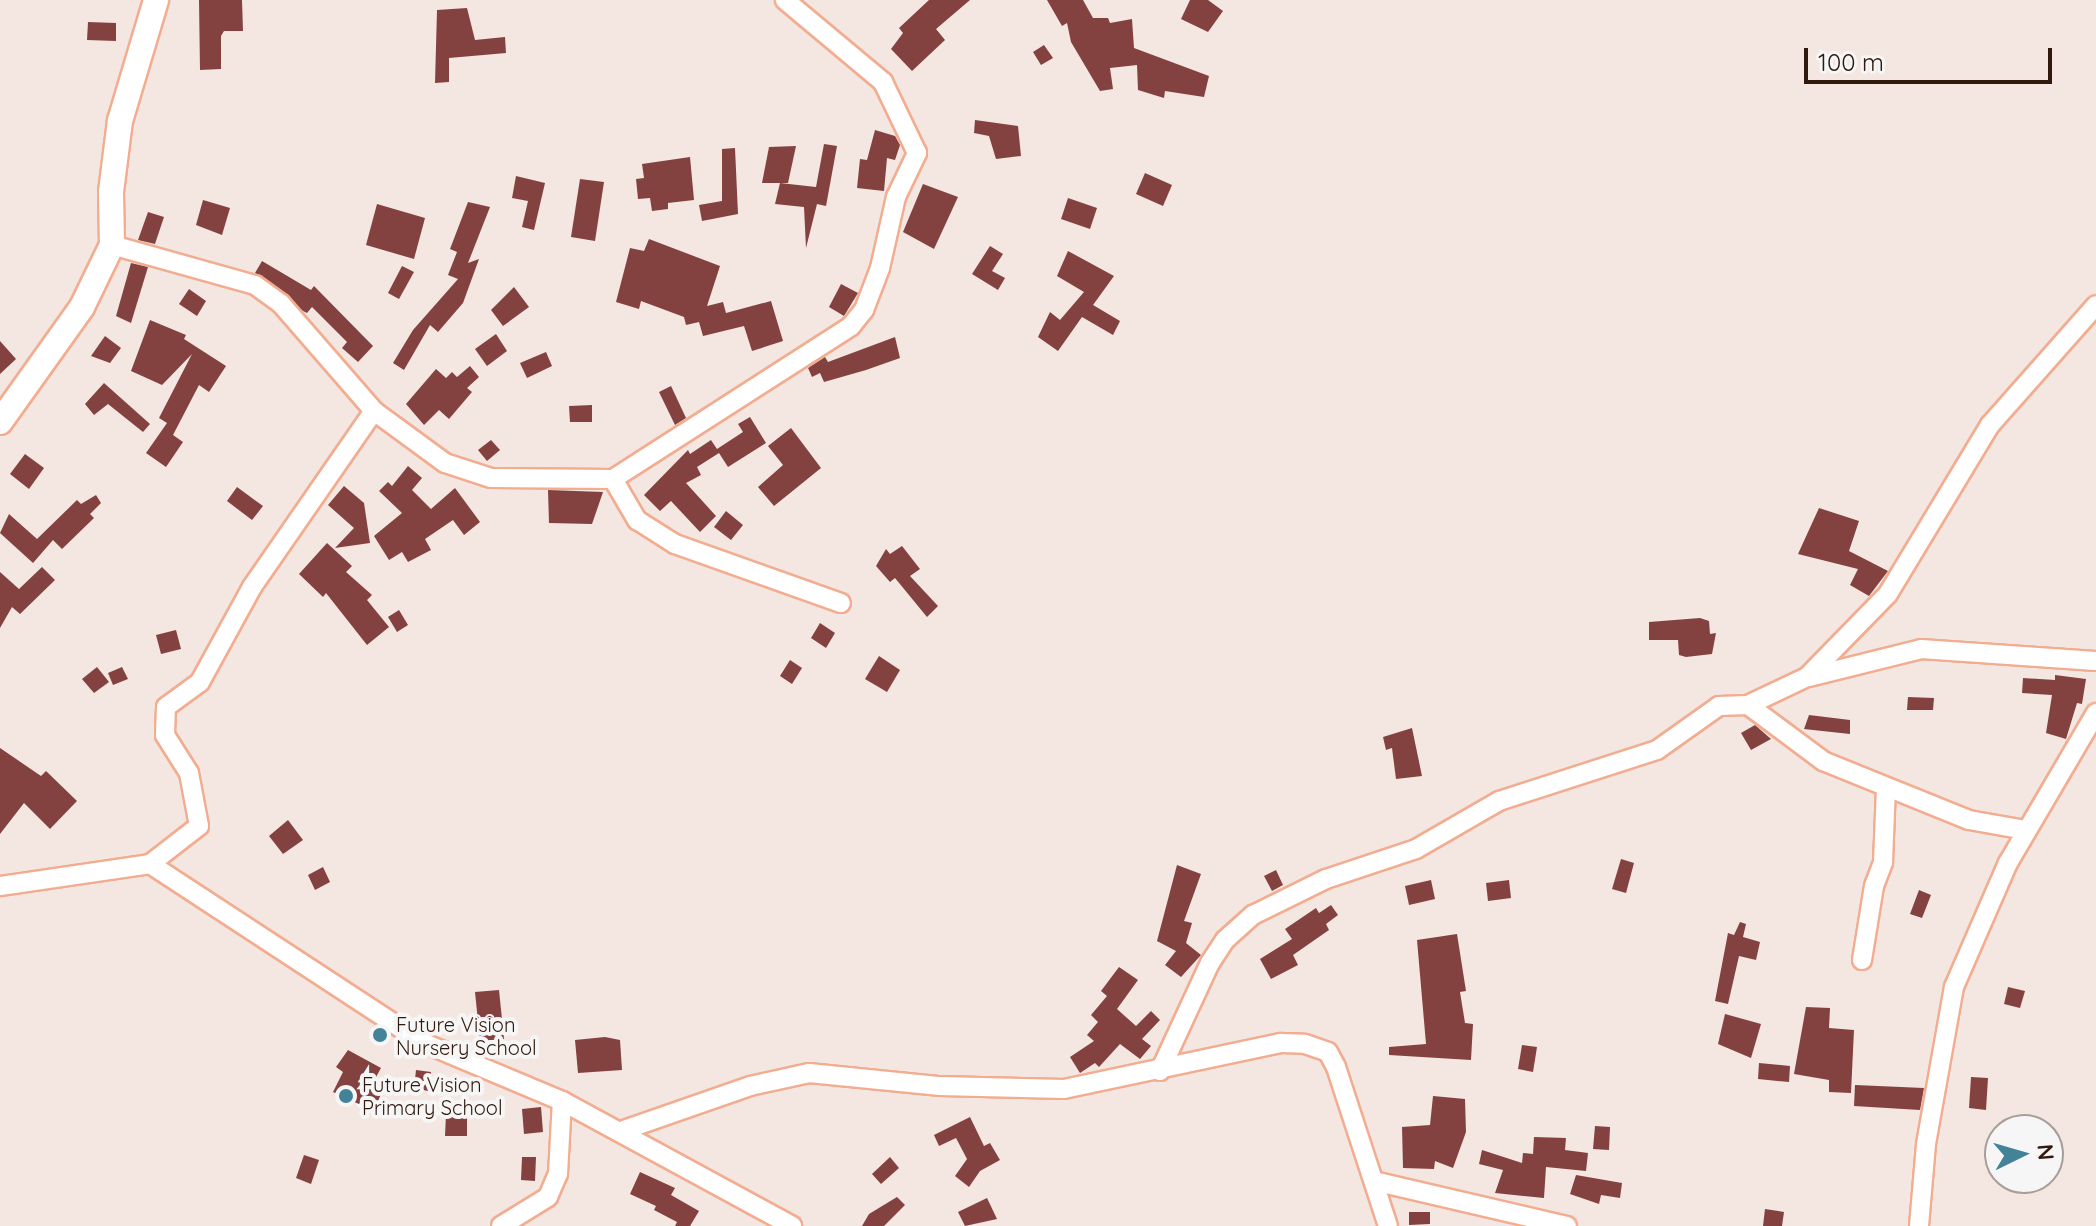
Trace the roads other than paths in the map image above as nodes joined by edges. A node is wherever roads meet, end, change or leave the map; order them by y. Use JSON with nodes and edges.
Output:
{"nodes":[{"id":1,"x":156,"y":0,"type":"edge"},
{"id":2,"x":785,"y":0,"type":"edge"},
{"id":3,"x":112,"y":245,"type":"junction"},
{"id":4,"x":2096,"y":305,"type":"edge"},
{"id":5,"x":374,"y":411,"type":"junction"},
{"id":6,"x":0,"y":422,"type":"edge"},
{"id":7,"x":613,"y":479,"type":"junction"},
{"id":8,"x":841,"y":603,"type":"dead end"},
{"id":9,"x":2096,"y":661,"type":"edge"},
{"id":10,"x":1807,"y":677,"type":"junction"},
{"id":11,"x":1748,"y":705,"type":"junction"},
{"id":12,"x":2096,"y":713,"type":"edge"},
{"id":13,"x":1886,"y":788,"type":"junction"},
{"id":14,"x":2026,"y":830,"type":"junction"},
{"id":15,"x":150,"y":864,"type":"junction"},
{"id":16,"x":0,"y":886,"type":"edge"},
{"id":17,"x":1862,"y":960,"type":"dead end"},
{"id":18,"x":1160,"y":1071,"type":"junction"},
{"id":19,"x":562,"y":1101,"type":"junction"},
{"id":20,"x":621,"y":1131,"type":"junction"},
{"id":21,"x":1374,"y":1181,"type":"junction"},
{"id":22,"x":501,"y":1226,"type":"edge"},
{"id":23,"x":792,"y":1226,"type":"edge"},
{"id":24,"x":1388,"y":1226,"type":"edge"},
{"id":25,"x":1567,"y":1226,"type":"edge"},
{"id":26,"x":1919,"y":1226,"type":"edge"}],
"edges":[{"from":1,"to":3,"type":"street"},
{"from":2,"to":7,"type":"street"},
{"from":3,"to":5,"type":"street"},
{"from":3,"to":6,"type":"street"},
{"from":4,"to":10,"type":"street"},
{"from":5,"to":7,"type":"street"},
{"from":5,"to":15,"type":"street"},
{"from":7,"to":8,"type":"street"},
{"from":9,"to":10,"type":"street"},
{"from":10,"to":11,"type":"street"},
{"from":11,"to":13,"type":"street"},
{"from":11,"to":18,"type":"street"},
{"from":12,"to":14,"type":"street"},
{"from":13,"to":14,"type":"street"},
{"from":13,"to":17,"type":"street"},
{"from":14,"to":26,"type":"street"},
{"from":15,"to":16,"type":"street"},
{"from":15,"to":19,"type":"street"},
{"from":18,"to":20,"type":"street"},
{"from":18,"to":21,"type":"street"},
{"from":19,"to":20,"type":"street"},
{"from":19,"to":22,"type":"street"},
{"from":20,"to":23,"type":"street"},
{"from":21,"to":24,"type":"street"},
{"from":21,"to":25,"type":"street"}]}
